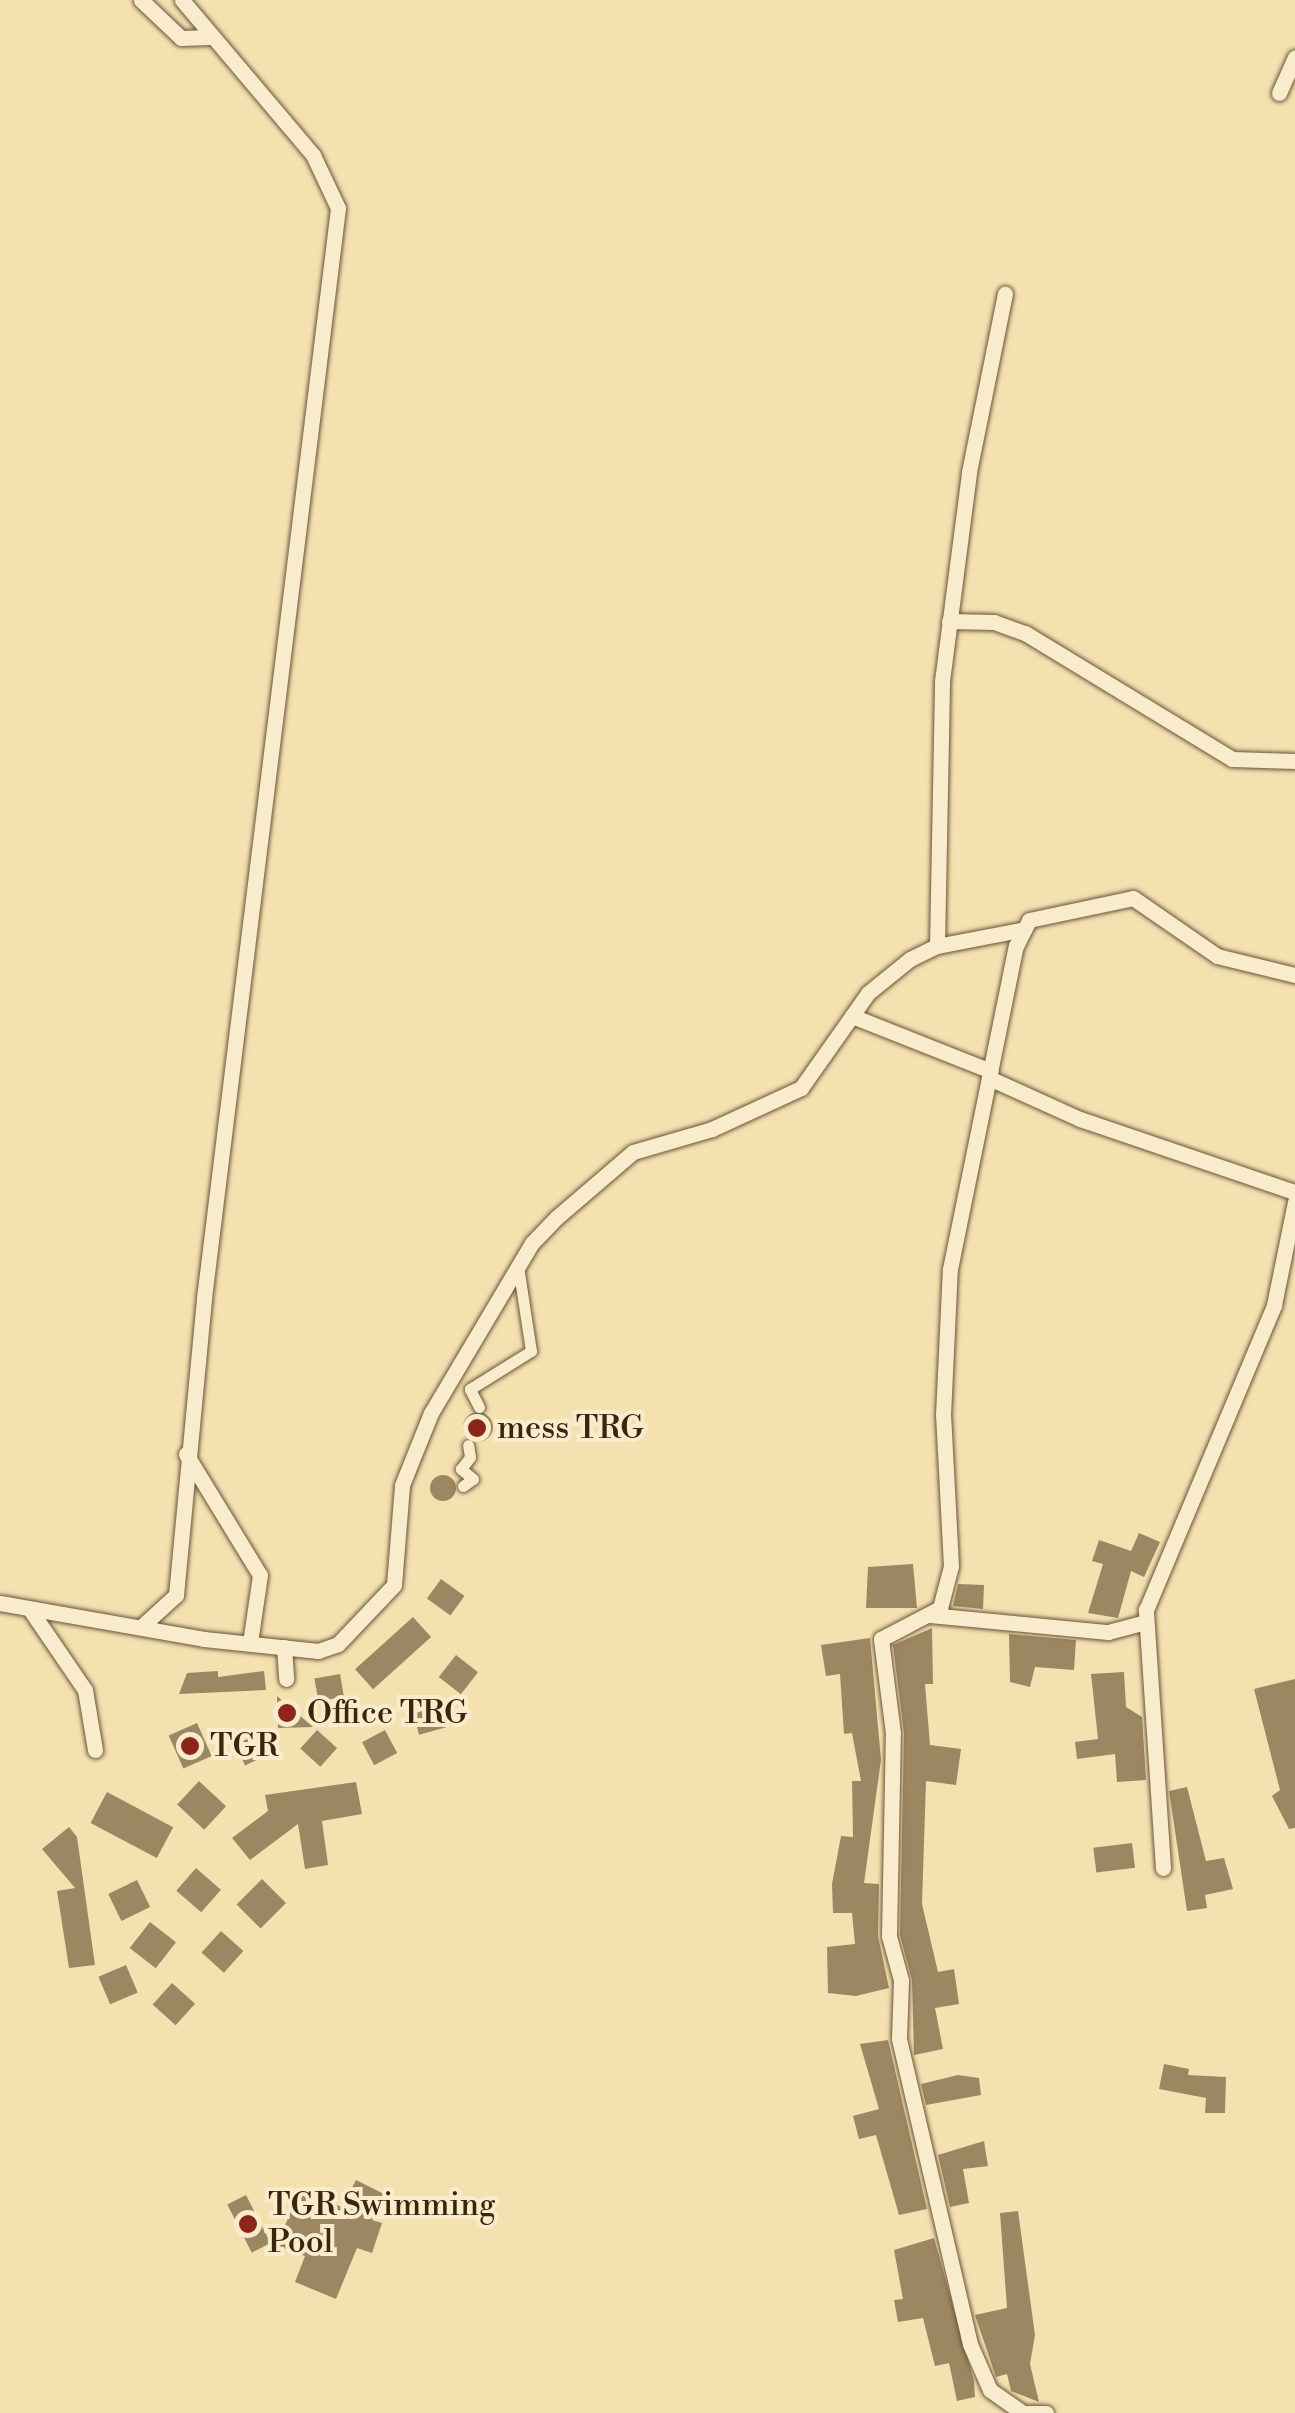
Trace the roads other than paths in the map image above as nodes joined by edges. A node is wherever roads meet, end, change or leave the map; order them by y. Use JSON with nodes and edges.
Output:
{"nodes":[{"id":1,"x":141,"y":0,"type":"edge"},
{"id":2,"x":182,"y":0,"type":"edge"},
{"id":3,"x":210,"y":37,"type":"junction"},
{"id":4,"x":1295,"y":57,"type":"edge"},
{"id":5,"x":1279,"y":94,"type":"dead end"},
{"id":6,"x":1005,"y":294,"type":"dead end"},
{"id":7,"x":949,"y":621,"type":"junction"},
{"id":8,"x":1295,"y":761,"type":"edge"},
{"id":9,"x":1020,"y":930,"type":"junction"},
{"id":10,"x":937,"y":946,"type":"junction"},
{"id":11,"x":1295,"y":974,"type":"edge"},
{"id":12,"x":852,"y":1016,"type":"junction"},
{"id":13,"x":990,"y":1075,"type":"junction"},
{"id":14,"x":1295,"y":1192,"type":"edge"},
{"id":15,"x":1295,"y":1202,"type":"edge"},
{"id":16,"x":518,"y":1266,"type":"junction"},
{"id":17,"x":479,"y":1407,"type":"dead end"},
{"id":18,"x":468,"y":1445,"type":"dead end"},
{"id":19,"x":186,"y":1454,"type":"junction"},
{"id":20,"x":463,"y":1486,"type":"dead end"},
{"id":21,"x":0,"y":1602,"type":"edge"},
{"id":22,"x":30,"y":1608,"type":"junction"},
{"id":23,"x":930,"y":1615,"type":"junction"},
{"id":24,"x":1145,"y":1622,"type":"junction"},
{"id":25,"x":141,"y":1626,"type":"junction"},
{"id":26,"x":250,"y":1643,"type":"junction"},
{"id":27,"x":284,"y":1647,"type":"junction"},
{"id":28,"x":286,"y":1679,"type":"dead end"},
{"id":29,"x":96,"y":1750,"type":"dead end"},
{"id":30,"x":1163,"y":1868,"type":"dead end"},
{"id":31,"x":1025,"y":2413,"type":"edge"},
{"id":32,"x":1046,"y":2413,"type":"edge"}],
"edges":[{"from":1,"to":3,"type":"street"},
{"from":2,"to":3,"type":"street"},
{"from":3,"to":19,"type":"street"},
{"from":4,"to":5,"type":"street"},
{"from":6,"to":7,"type":"street"},
{"from":7,"to":8,"type":"street"},
{"from":7,"to":10,"type":"street"},
{"from":9,"to":10,"type":"street"},
{"from":9,"to":11,"type":"street"},
{"from":9,"to":13,"type":"street"},
{"from":10,"to":12,"type":"street"},
{"from":12,"to":13,"type":"street"},
{"from":12,"to":16,"type":"street"},
{"from":13,"to":14,"type":"street"},
{"from":13,"to":23,"type":"street"},
{"from":15,"to":24,"type":"street"},
{"from":16,"to":17,"type":"street"},
{"from":16,"to":27,"type":"street"},
{"from":18,"to":20,"type":"street"},
{"from":19,"to":25,"type":"street"},
{"from":19,"to":26,"type":"street"},
{"from":21,"to":22,"type":"street"},
{"from":22,"to":25,"type":"street"},
{"from":22,"to":29,"type":"street"},
{"from":23,"to":24,"type":"street"},
{"from":23,"to":31,"type":"street"},
{"from":24,"to":30,"type":"street"},
{"from":25,"to":26,"type":"street"},
{"from":26,"to":27,"type":"street"},
{"from":27,"to":28,"type":"street"},
{"from":31,"to":32,"type":"street"}]}
